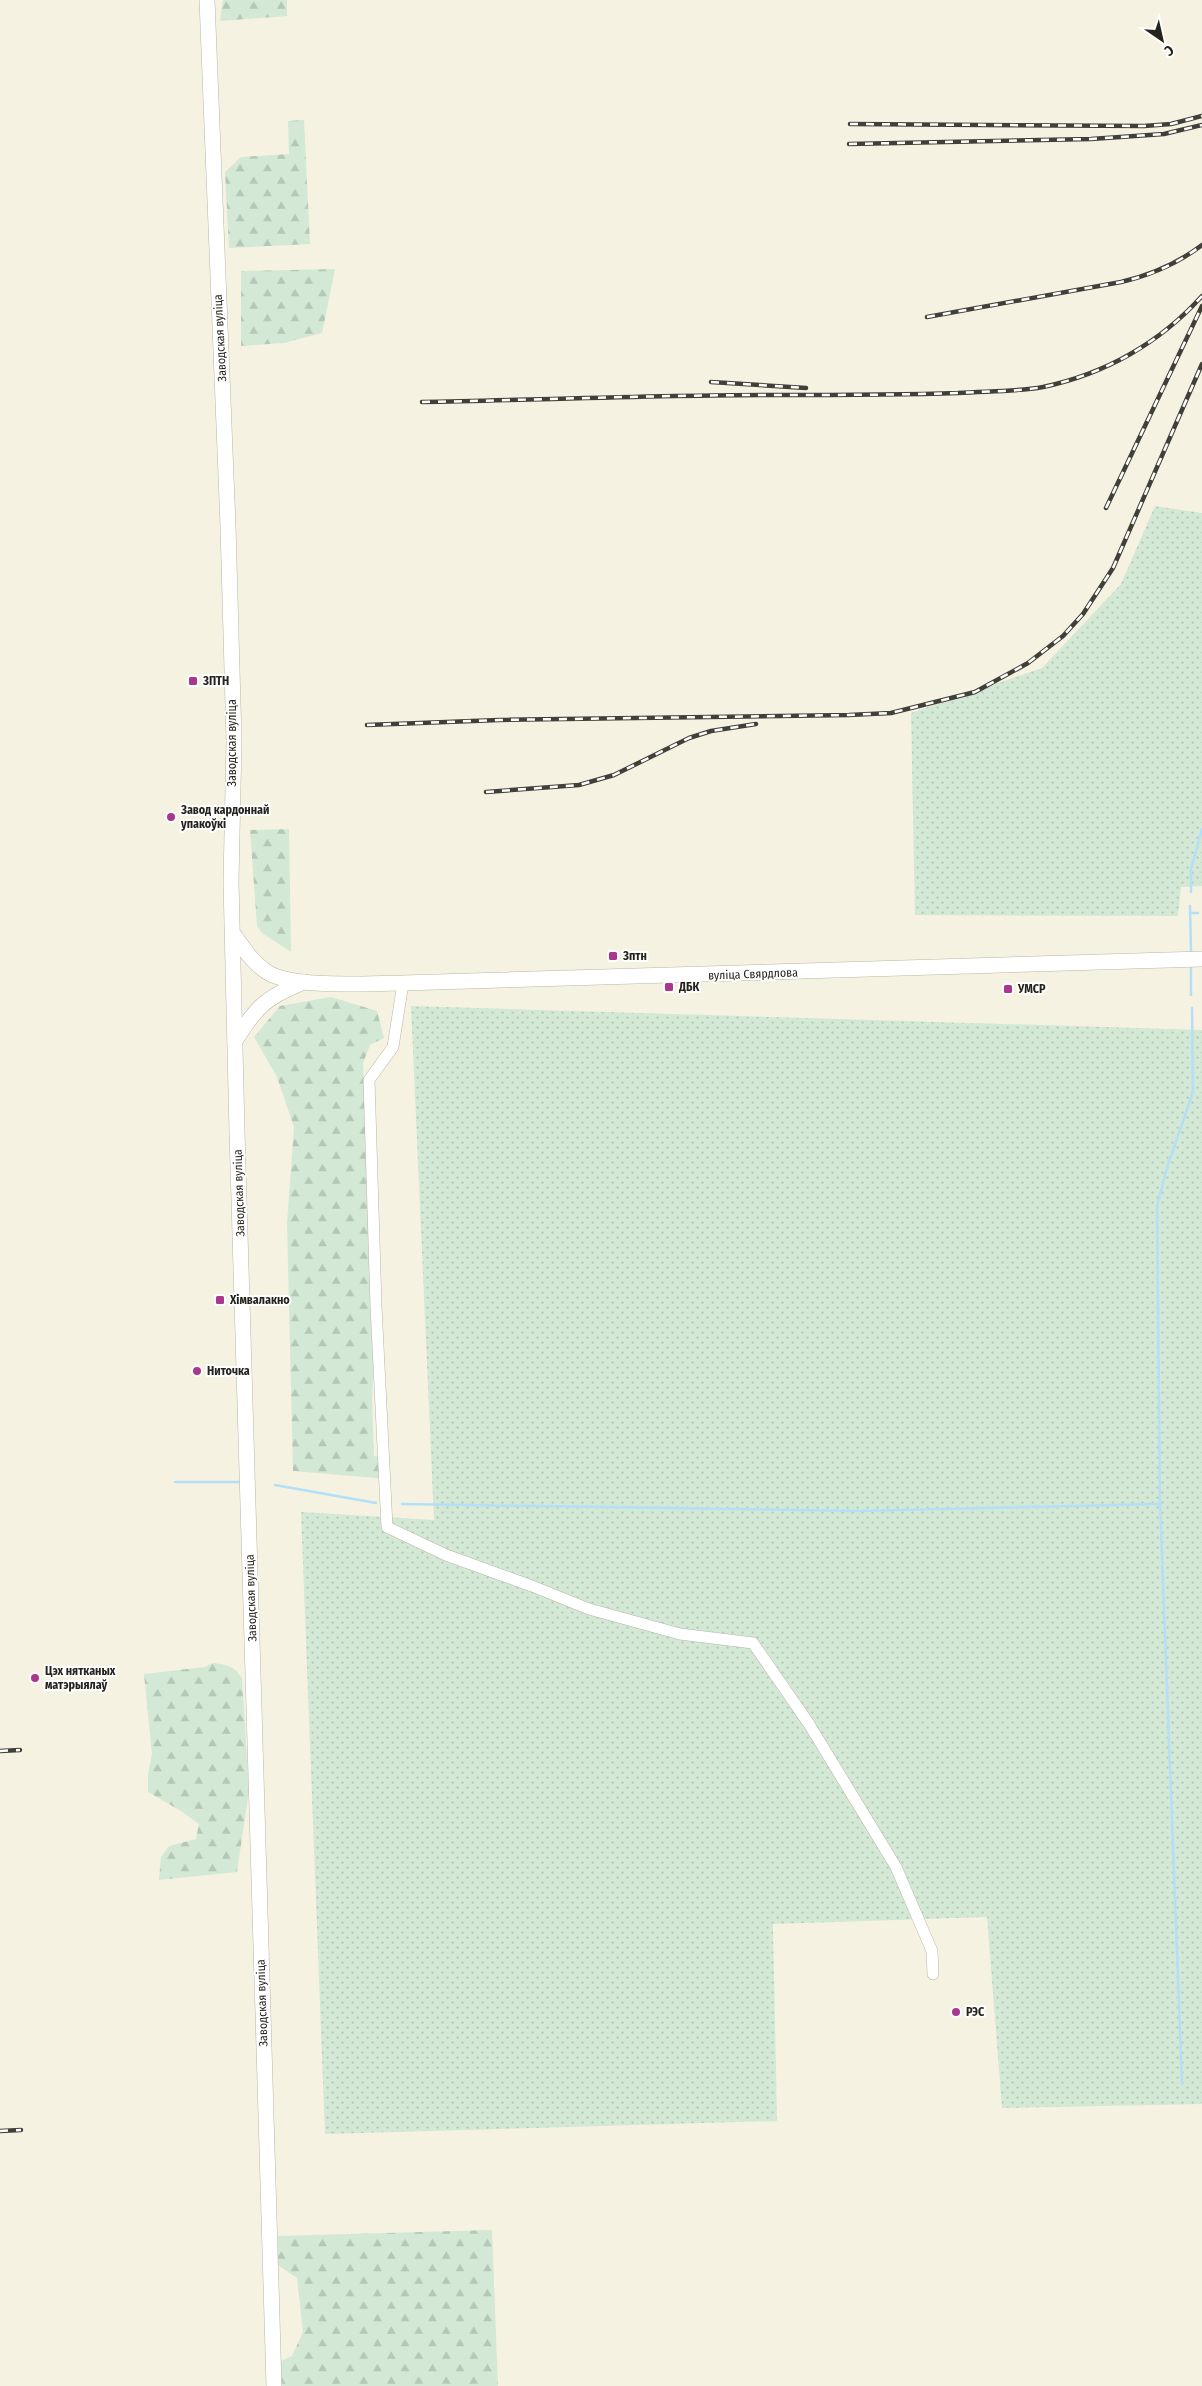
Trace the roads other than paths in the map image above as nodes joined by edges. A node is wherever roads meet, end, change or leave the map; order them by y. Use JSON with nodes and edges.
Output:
{"nodes":[{"id":1,"x":208,"y":0,"type":"edge"},
{"id":2,"x":234,"y":936,"type":"junction"},
{"id":3,"x":1202,"y":960,"type":"edge"},
{"id":4,"x":304,"y":982,"type":"junction"},
{"id":5,"x":403,"y":984,"type":"junction"},
{"id":6,"x":235,"y":1042,"type":"junction"},
{"id":7,"x":934,"y":1974,"type":"dead end"},
{"id":8,"x":274,"y":2386,"type":"edge"}],
"edges":[{"from":1,"to":2,"type":"main road","name":"Заводская вуліца"},
{"from":2,"to":4,"type":"main road"},
{"from":2,"to":6,"type":"main road","name":"Заводская вуліца"},
{"from":3,"to":5,"type":"main road","name":"вуліца Свярдлова"},
{"from":4,"to":5,"type":"main road","name":"вуліца Свярдлова"},
{"from":4,"to":6,"type":"main road"},
{"from":5,"to":7,"type":"street"},
{"from":6,"to":8,"type":"main road","name":"Заводская вуліца"}]}
